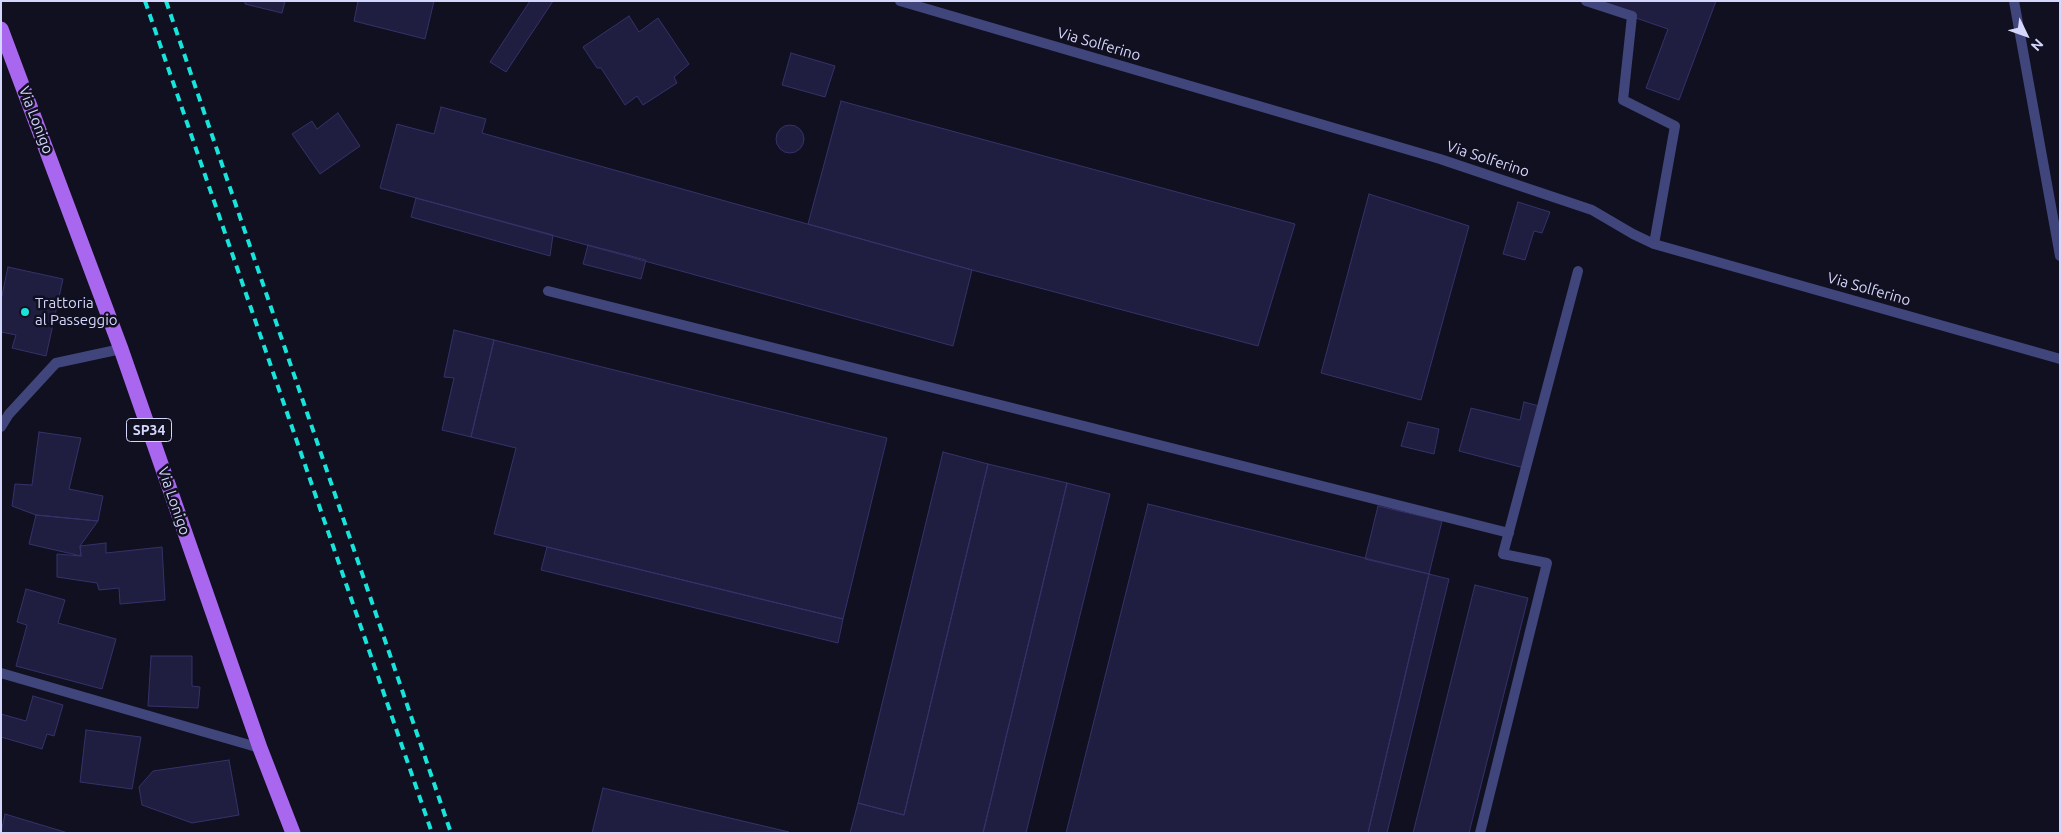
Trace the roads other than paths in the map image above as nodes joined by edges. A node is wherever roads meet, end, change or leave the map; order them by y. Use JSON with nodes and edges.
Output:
{"nodes":[{"id":1,"x":900,"y":1,"type":"edge"},
{"id":2,"x":1586,"y":1,"type":"edge"},
{"id":3,"x":2014,"y":1,"type":"edge"},
{"id":4,"x":1,"y":29,"type":"edge"},
{"id":5,"x":1654,"y":244,"type":"junction"},
{"id":6,"x":2060,"y":256,"type":"edge"},
{"id":7,"x":1578,"y":271,"type":"dead end"},
{"id":8,"x":548,"y":291,"type":"dead end"},
{"id":9,"x":121,"y":349,"type":"junction"},
{"id":10,"x":2060,"y":359,"type":"edge"},
{"id":11,"x":1,"y":427,"type":"edge"},
{"id":12,"x":1509,"y":532,"type":"junction"},
{"id":13,"x":1,"y":673,"type":"edge"},
{"id":14,"x":260,"y":748,"type":"junction"},
{"id":15,"x":293,"y":833,"type":"edge"},
{"id":16,"x":1480,"y":833,"type":"edge"}],
"edges":[{"from":1,"to":5,"type":"street","name":"Via Solferino"},
{"from":2,"to":5,"type":"street"},
{"from":3,"to":6,"type":"street"},
{"from":4,"to":9,"type":"main road","name":"Via Lonigo","number":"SP34"},
{"from":5,"to":10,"type":"street","name":"Via Solferino"},
{"from":7,"to":12,"type":"street"},
{"from":8,"to":12,"type":"street"},
{"from":9,"to":11,"type":"street"},
{"from":9,"to":14,"type":"main road","name":"Via Lonigo","number":"SP34"},
{"from":12,"to":16,"type":"street"},
{"from":13,"to":14,"type":"street"},
{"from":14,"to":15,"type":"main road","name":"Via Lonigo","number":"SP34"}]}
